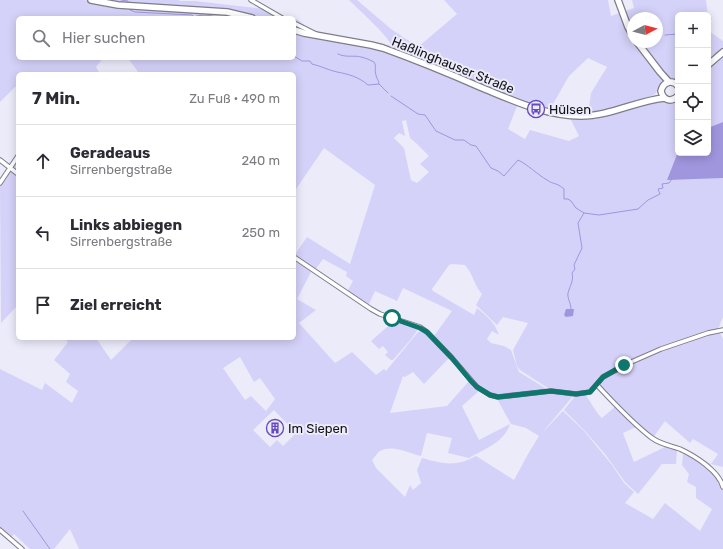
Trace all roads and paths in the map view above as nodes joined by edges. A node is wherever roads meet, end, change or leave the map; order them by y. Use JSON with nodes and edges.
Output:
{"nodes":[{"id":1,"x":91,"y":0,"type":"edge"},
{"id":2,"x":250,"y":0,"type":"edge"},
{"id":3,"x":618,"y":0,"type":"edge"},
{"id":4,"x":244,"y":16,"type":"edge"},
{"id":5,"x":278,"y":16,"type":"edge"},
{"id":6,"x":296,"y":24,"type":"edge"},
{"id":7,"x":627,"y":24,"type":"edge"},
{"id":8,"x":296,"y":31,"type":"edge"},
{"id":9,"x":320,"y":37,"type":"junction"},
{"id":10,"x":642,"y":48,"type":"edge"},
{"id":11,"x":723,"y":52,"type":"edge"},
{"id":12,"x":711,"y":62,"type":"edge"},
{"id":13,"x":673,"y":84,"type":"edge"},
{"id":14,"x":661,"y":91,"type":"junction"},
{"id":15,"x":664,"y":98,"type":"junction"},
{"id":16,"x":675,"y":98,"type":"edge"},
{"id":17,"x":650,"y":100,"type":"junction"},
{"id":18,"x":16,"y":159,"type":"edge"},
{"id":19,"x":0,"y":160,"type":"edge"},
{"id":20,"x":10,"y":167,"type":"junction"},
{"id":21,"x":16,"y":172,"type":"edge"},
{"id":22,"x":0,"y":183,"type":"edge"},
{"id":23,"x":296,"y":258,"type":"edge"},
{"id":24,"x":723,"y":330,"type":"edge"},
{"id":25,"x":596,"y":385,"type":"junction"},
{"id":26,"x":723,"y":487,"type":"edge"},
{"id":27,"x":0,"y":530,"type":"edge"},
{"id":28,"x":22,"y":549,"type":"edge"}],
"edges":[{"from":1,"to":4,"type":"main road"},
{"from":2,"to":5,"type":"street"},
{"from":3,"to":7,"type":"main road"},
{"from":6,"to":9,"type":"street"},
{"from":8,"to":9,"type":"main road","name":"Haßlinghauser Straße"},
{"from":9,"to":17,"type":"main road","name":"Haßlinghauser Straße"},
{"from":10,"to":13,"type":"main road"},
{"from":11,"to":12,"type":"main road"},
{"from":13,"to":14,"type":"main road"},
{"from":14,"to":15,"type":"main road"},
{"from":14,"to":17,"type":"main road","name":"Haßlinghauser Straße"},
{"from":15,"to":16,"type":"main road","name":"Haßlinghauser Straße"},
{"from":15,"to":17,"type":"main road","name":"Haßlinghauser Straße"},
{"from":18,"to":20,"type":"street"},
{"from":19,"to":20,"type":"street"},
{"from":20,"to":21,"type":"street"},
{"from":20,"to":22,"type":"street"},
{"from":23,"to":25,"type":"street"},
{"from":24,"to":25,"type":"street"},
{"from":25,"to":26,"type":"street"},
{"from":27,"to":28,"type":"street"}]}
